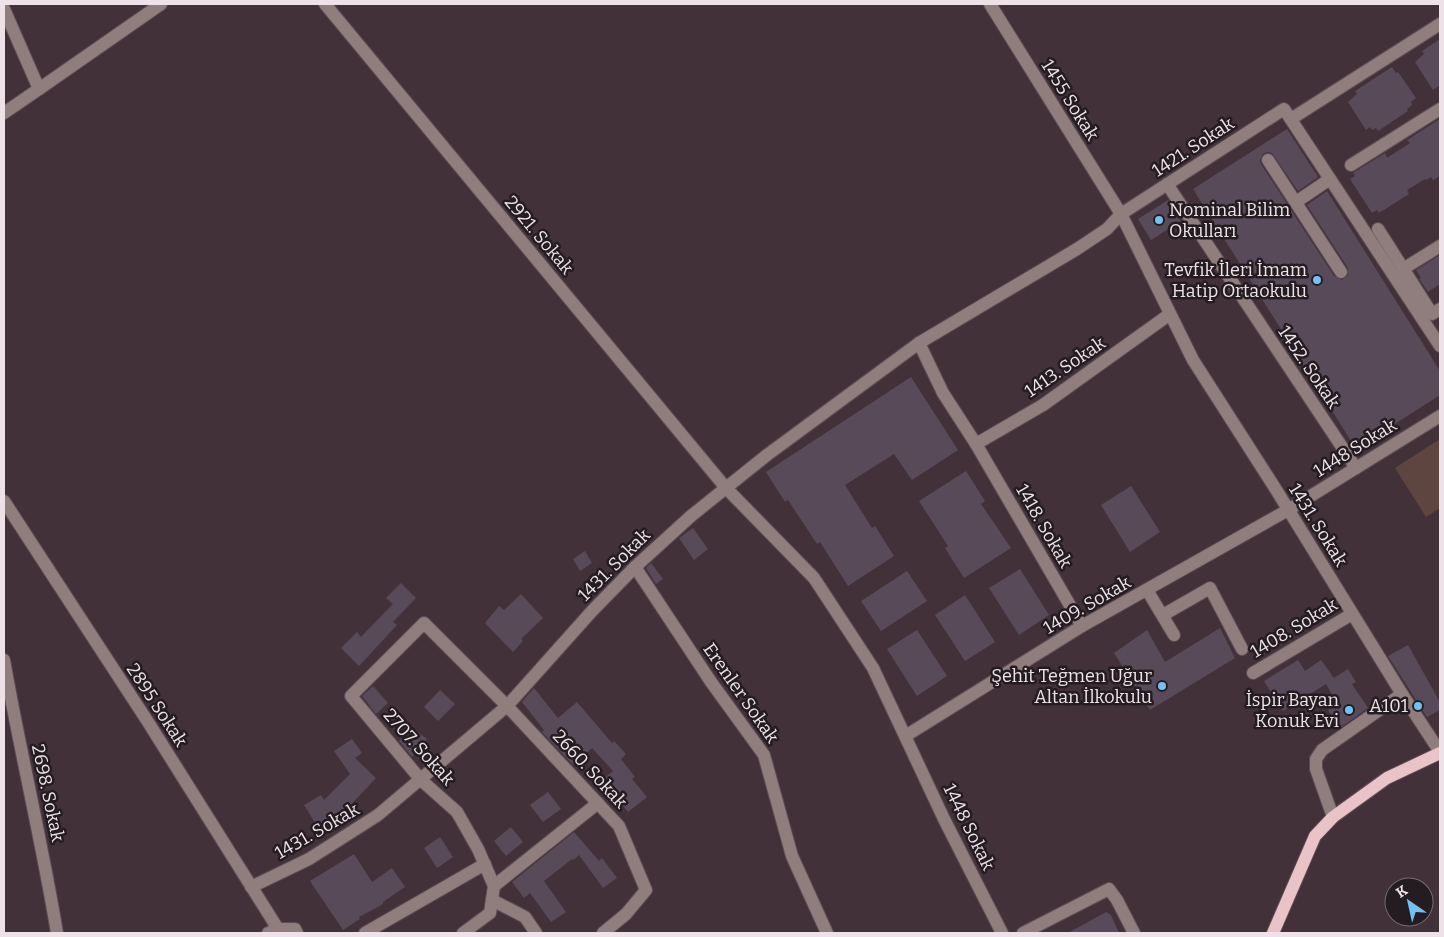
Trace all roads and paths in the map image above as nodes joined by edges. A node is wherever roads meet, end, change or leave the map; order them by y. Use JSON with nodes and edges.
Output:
{"nodes":[{"id":1,"x":161,"y":4,"type":"edge"},
{"id":2,"x":325,"y":4,"type":"edge"},
{"id":3,"x":990,"y":4,"type":"edge"},
{"id":4,"x":4,"y":9,"type":"edge"},
{"id":5,"x":1440,"y":24,"type":"edge"},
{"id":6,"x":39,"y":89,"type":"junction"},
{"id":7,"x":1440,"y":109,"type":"edge"},
{"id":8,"x":4,"y":114,"type":"edge"},
{"id":9,"x":1288,"y":114,"type":"junction"},
{"id":10,"x":1268,"y":160,"type":"dead end"},
{"id":11,"x":1351,"y":165,"type":"dead end"},
{"id":12,"x":1330,"y":179,"type":"junction"},
{"id":13,"x":1167,"y":184,"type":"junction"},
{"id":14,"x":1296,"y":202,"type":"junction"},
{"id":15,"x":1121,"y":214,"type":"junction"},
{"id":16,"x":1378,"y":229,"type":"dead end"},
{"id":17,"x":1440,"y":246,"type":"edge"},
{"id":18,"x":1404,"y":269,"type":"junction"},
{"id":19,"x":1341,"y":272,"type":"dead end"},
{"id":20,"x":1436,"y":312,"type":"edge"},
{"id":21,"x":1170,"y":314,"type":"junction"},
{"id":22,"x":919,"y":343,"type":"junction"},
{"id":23,"x":1440,"y":346,"type":"edge"},
{"id":24,"x":1440,"y":416,"type":"edge"},
{"id":25,"x":976,"y":444,"type":"junction"},
{"id":26,"x":1356,"y":468,"type":"junction"},
{"id":27,"x":726,"y":488,"type":"junction"},
{"id":28,"x":4,"y":501,"type":"edge"},
{"id":29,"x":1288,"y":510,"type":"junction"},
{"id":30,"x":635,"y":567,"type":"junction"},
{"id":31,"x":1147,"y":590,"type":"junction"},
{"id":32,"x":1352,"y":614,"type":"junction"},
{"id":33,"x":1162,"y":616,"type":"junction"},
{"id":34,"x":424,"y":623,"type":"joint"},
{"id":35,"x":1082,"y":626,"type":"junction"},
{"id":36,"x":1174,"y":635,"type":"dead end"},
{"id":37,"x":1242,"y":649,"type":"dead end"},
{"id":38,"x":4,"y":660,"type":"edge"},
{"id":39,"x":1253,"y":673,"type":"dead end"},
{"id":40,"x":1402,"y":694,"type":"junction"},
{"id":41,"x":507,"y":706,"type":"junction"},
{"id":42,"x":907,"y":735,"type":"junction"},
{"id":43,"x":1440,"y":752,"type":"edge"},
{"id":44,"x":421,"y":780,"type":"junction"},
{"id":45,"x":598,"y":803,"type":"junction"},
{"id":46,"x":1333,"y":817,"type":"junction"},
{"id":47,"x":485,"y":864,"type":"junction"},
{"id":48,"x":494,"y":886,"type":"junction"},
{"id":49,"x":251,"y":887,"type":"junction"},
{"id":50,"x":492,"y":900,"type":"junction"},
{"id":51,"x":273,"y":931,"type":"edge"},
{"id":52,"x":57,"y":933,"type":"edge"},
{"id":53,"x":297,"y":933,"type":"edge"},
{"id":54,"x":365,"y":933,"type":"edge"},
{"id":55,"x":463,"y":933,"type":"edge"},
{"id":56,"x":536,"y":933,"type":"edge"},
{"id":57,"x":603,"y":933,"type":"edge"},
{"id":58,"x":827,"y":933,"type":"edge"},
{"id":59,"x":1002,"y":933,"type":"edge"},
{"id":60,"x":1023,"y":933,"type":"edge"},
{"id":61,"x":1134,"y":933,"type":"edge"},
{"id":62,"x":1273,"y":933,"type":"edge"}],
"edges":[{"from":1,"to":6,"type":"street"},
{"from":2,"to":27,"type":"street","name":"2921. Sokak"},
{"from":3,"to":15,"type":"street","name":"1455 Sokak"},
{"from":4,"to":6,"type":"street"},
{"from":5,"to":9,"type":"street","name":"1421. Sokak"},
{"from":6,"to":8,"type":"street"},
{"from":7,"to":11,"type":"street"},
{"from":9,"to":12,"type":"street"},
{"from":9,"to":13,"type":"street","name":"1421. Sokak"},
{"from":10,"to":14,"type":"street"},
{"from":12,"to":14,"type":"street"},
{"from":12,"to":23,"type":"street"},
{"from":13,"to":15,"type":"street","name":"1421. Sokak"},
{"from":13,"to":26,"type":"street","name":"1452. Sokak"},
{"from":14,"to":19,"type":"street"},
{"from":15,"to":21,"type":"street","name":"1455 Sokak"},
{"from":15,"to":22,"type":"street","name":"1421. Sokak"},
{"from":16,"to":18,"type":"street"},
{"from":17,"to":18,"type":"street"},
{"from":18,"to":20,"type":"street"},
{"from":21,"to":25,"type":"street","name":"1413. Sokak"},
{"from":21,"to":29,"type":"street","name":"1431. Sokak"},
{"from":22,"to":25,"type":"street"},
{"from":22,"to":27,"type":"street","name":"1431. Sokak"},
{"from":24,"to":26,"type":"street","name":"1448 Sokak"},
{"from":25,"to":35,"type":"street","name":"1418. Sokak"},
{"from":26,"to":29,"type":"street","name":"1448 Sokak"},
{"from":27,"to":30,"type":"street","name":"1431. Sokak"},
{"from":27,"to":42,"type":"street","name":"2921. Sokak"},
{"from":28,"to":49,"type":"street","name":"2895 Sokak"},
{"from":29,"to":31,"type":"street","name":"1409. Sokak"},
{"from":29,"to":32,"type":"street","name":"1431. Sokak"},
{"from":30,"to":41,"type":"street","name":"1431. Sokak"},
{"from":30,"to":58,"type":"street","name":"Erenler Sokak"},
{"from":31,"to":33,"type":"street"},
{"from":31,"to":35,"type":"street","name":"1409. Sokak"},
{"from":32,"to":39,"type":"street","name":"1408. Sokak"},
{"from":32,"to":40,"type":"street","name":"1431. Sokak"},
{"from":33,"to":36,"type":"street"},
{"from":33,"to":37,"type":"street"},
{"from":34,"to":41,"type":"street","name":"2660. Sokak"},
{"from":34,"to":44,"type":"street","name":"2707. Sokak"},
{"from":35,"to":42,"type":"street","name":"1409. Sokak"},
{"from":38,"to":52,"type":"street","name":"2698. Sokak"},
{"from":40,"to":43,"type":"street","name":"1431. Sokak"},
{"from":40,"to":46,"type":"street"},
{"from":41,"to":44,"type":"street","name":"1431. Sokak"},
{"from":41,"to":45,"type":"street","name":"2660. Sokak"},
{"from":42,"to":59,"type":"street","name":"1448 Sokak"},
{"from":43,"to":46,"type":"main road"},
{"from":44,"to":47,"type":"street","name":"2707. Sokak"},
{"from":44,"to":49,"type":"street","name":"1431. Sokak"},
{"from":45,"to":48,"type":"street"},
{"from":45,"to":57,"type":"street","name":"2660. Sokak"},
{"from":46,"to":62,"type":"main road"},
{"from":47,"to":48,"type":"street","name":"2707. Sokak"},
{"from":47,"to":54,"type":"street"},
{"from":48,"to":50,"type":"street"},
{"from":49,"to":51,"type":"street","name":"2895 Sokak"},
{"from":50,"to":55,"type":"street"},
{"from":50,"to":56,"type":"street"},
{"from":51,"to":53,"type":"street"},
{"from":60,"to":61,"type":"street"}]}
